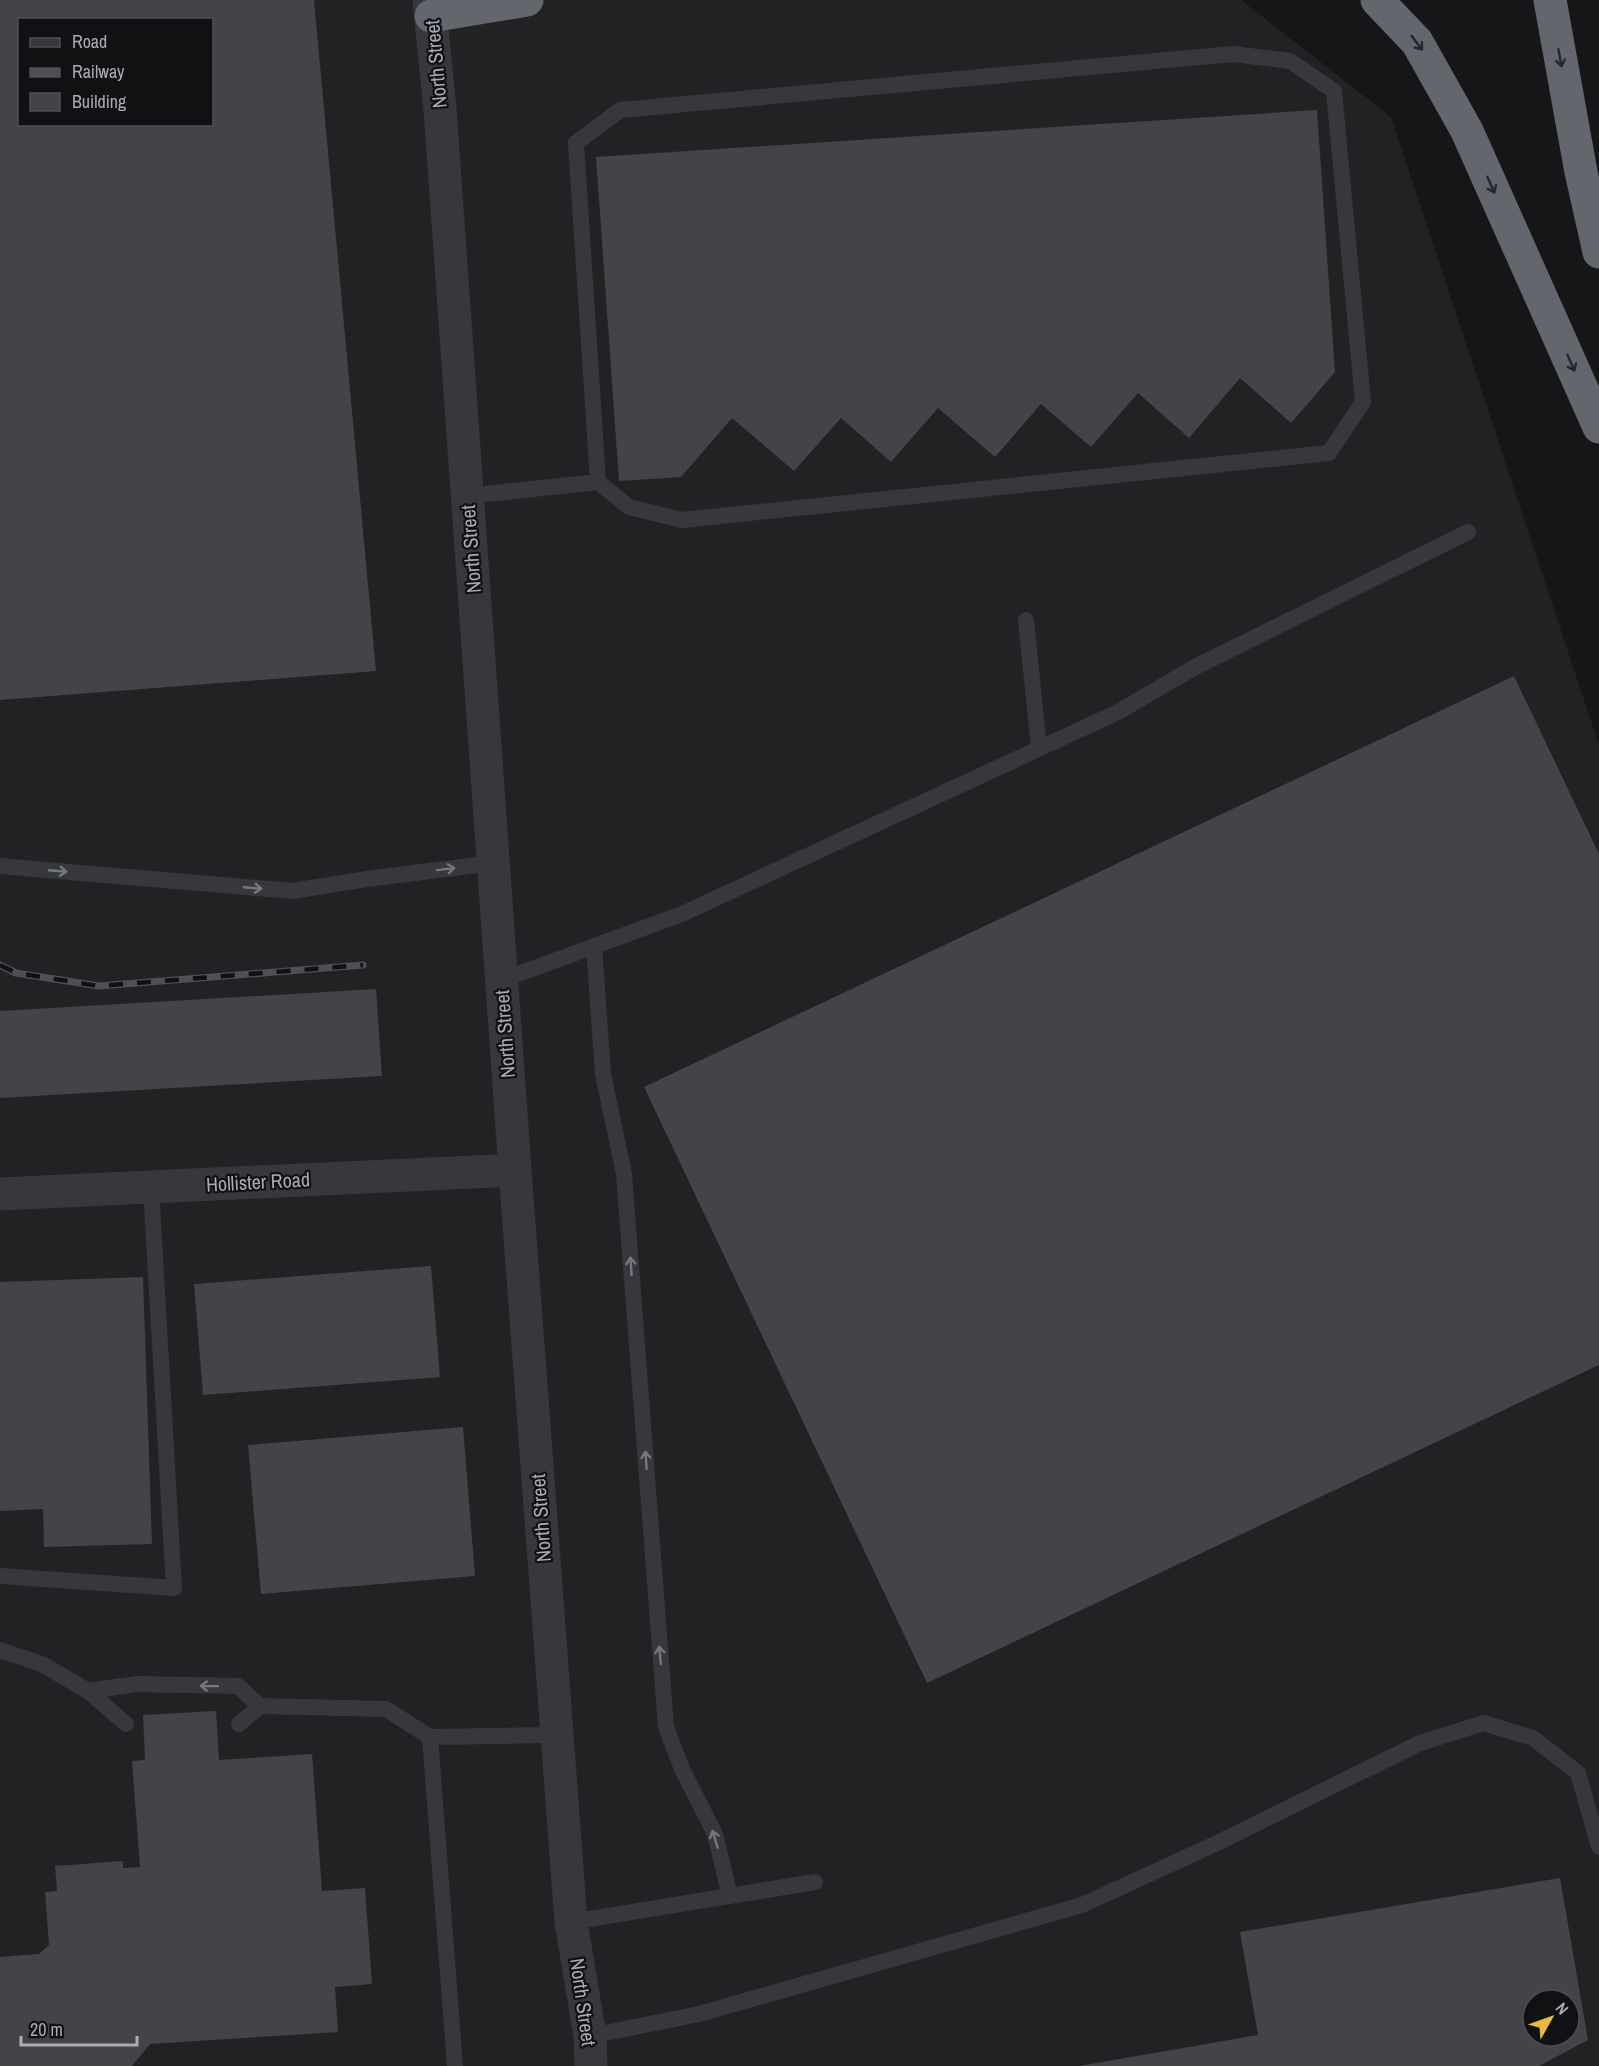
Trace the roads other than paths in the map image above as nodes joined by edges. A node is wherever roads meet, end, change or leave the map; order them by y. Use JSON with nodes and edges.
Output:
{"nodes":[{"id":1,"x":527,"y":0,"type":"edge"},
{"id":2,"x":1377,"y":0,"type":"edge"},
{"id":3,"x":1550,"y":0,"type":"edge"},
{"id":4,"x":430,"y":8,"type":"edge"},
{"id":5,"x":1599,"y":252,"type":"edge"},
{"id":6,"x":1599,"y":427,"type":"edge"},
{"id":7,"x":598,"y":482,"type":"junction"},
{"id":8,"x":467,"y":496,"type":"junction"},
{"id":9,"x":1468,"y":532,"type":"dead end"},
{"id":10,"x":1026,"y":620,"type":"dead end"},
{"id":11,"x":1039,"y":748,"type":"junction"},
{"id":12,"x":493,"y":863,"type":"junction"},
{"id":13,"x":0,"y":866,"type":"edge"},
{"id":14,"x":594,"y":946,"type":"junction"},
{"id":15,"x":502,"y":980,"type":"junction"},
{"id":16,"x":515,"y":1170,"type":"junction"},
{"id":17,"x":151,"y":1187,"type":"junction"},
{"id":18,"x":0,"y":1194,"type":"edge"},
{"id":19,"x":0,"y":1576,"type":"edge"},
{"id":20,"x":0,"y":1650,"type":"edge"},
{"id":21,"x":88,"y":1691,"type":"junction"},
{"id":22,"x":260,"y":1706,"type":"junction"},
{"id":23,"x":239,"y":1724,"type":"dead end"},
{"id":24,"x":126,"y":1725,"type":"dead end"},
{"id":25,"x":557,"y":1735,"type":"junction"},
{"id":26,"x":430,"y":1737,"type":"junction"},
{"id":27,"x":1599,"y":1847,"type":"edge"},
{"id":28,"x":815,"y":1882,"type":"dead end"},
{"id":29,"x":730,"y":1896,"type":"junction"},
{"id":30,"x":572,"y":1922,"type":"junction"},
{"id":31,"x":591,"y":2051,"type":"edge"},
{"id":32,"x":455,"y":2066,"type":"edge"}],
"edges":[{"from":1,"to":4,"type":"highway"},
{"from":2,"to":6,"type":"highway","one_way":true},
{"from":3,"to":5,"type":"highway","one_way":true},
{"from":4,"to":8,"type":"street","name":"North Street"},
{"from":7,"to":7,"type":"lane"},
{"from":7,"to":8,"type":"lane"},
{"from":8,"to":12,"type":"street","name":"North Street"},
{"from":9,"to":11,"type":"lane"},
{"from":10,"to":11,"type":"lane"},
{"from":11,"to":14,"type":"lane"},
{"from":13,"to":12,"type":"lane","one_way":true},
{"from":12,"to":15,"type":"street","name":"North Street"},
{"from":14,"to":15,"type":"lane"},
{"from":29,"to":14,"type":"lane","one_way":true},
{"from":15,"to":16,"type":"street","name":"North Street"},
{"from":16,"to":17,"type":"street","name":"Hollister Road"},
{"from":16,"to":25,"type":"street","name":"North Street"},
{"from":17,"to":18,"type":"street","name":"Hollister Road"},
{"from":17,"to":19,"type":"lane"},
{"from":20,"to":21,"type":"lane"},
{"from":22,"to":21,"type":"lane","one_way":true},
{"from":21,"to":24,"type":"lane"},
{"from":22,"to":23,"type":"lane"},
{"from":22,"to":26,"type":"lane"},
{"from":25,"to":26,"type":"lane"},
{"from":25,"to":30,"type":"street","name":"North Street"},
{"from":26,"to":32,"type":"lane"},
{"from":27,"to":31,"type":"lane"},
{"from":28,"to":29,"type":"lane"},
{"from":29,"to":30,"type":"lane"},
{"from":30,"to":31,"type":"street","name":"North Street"}]}
